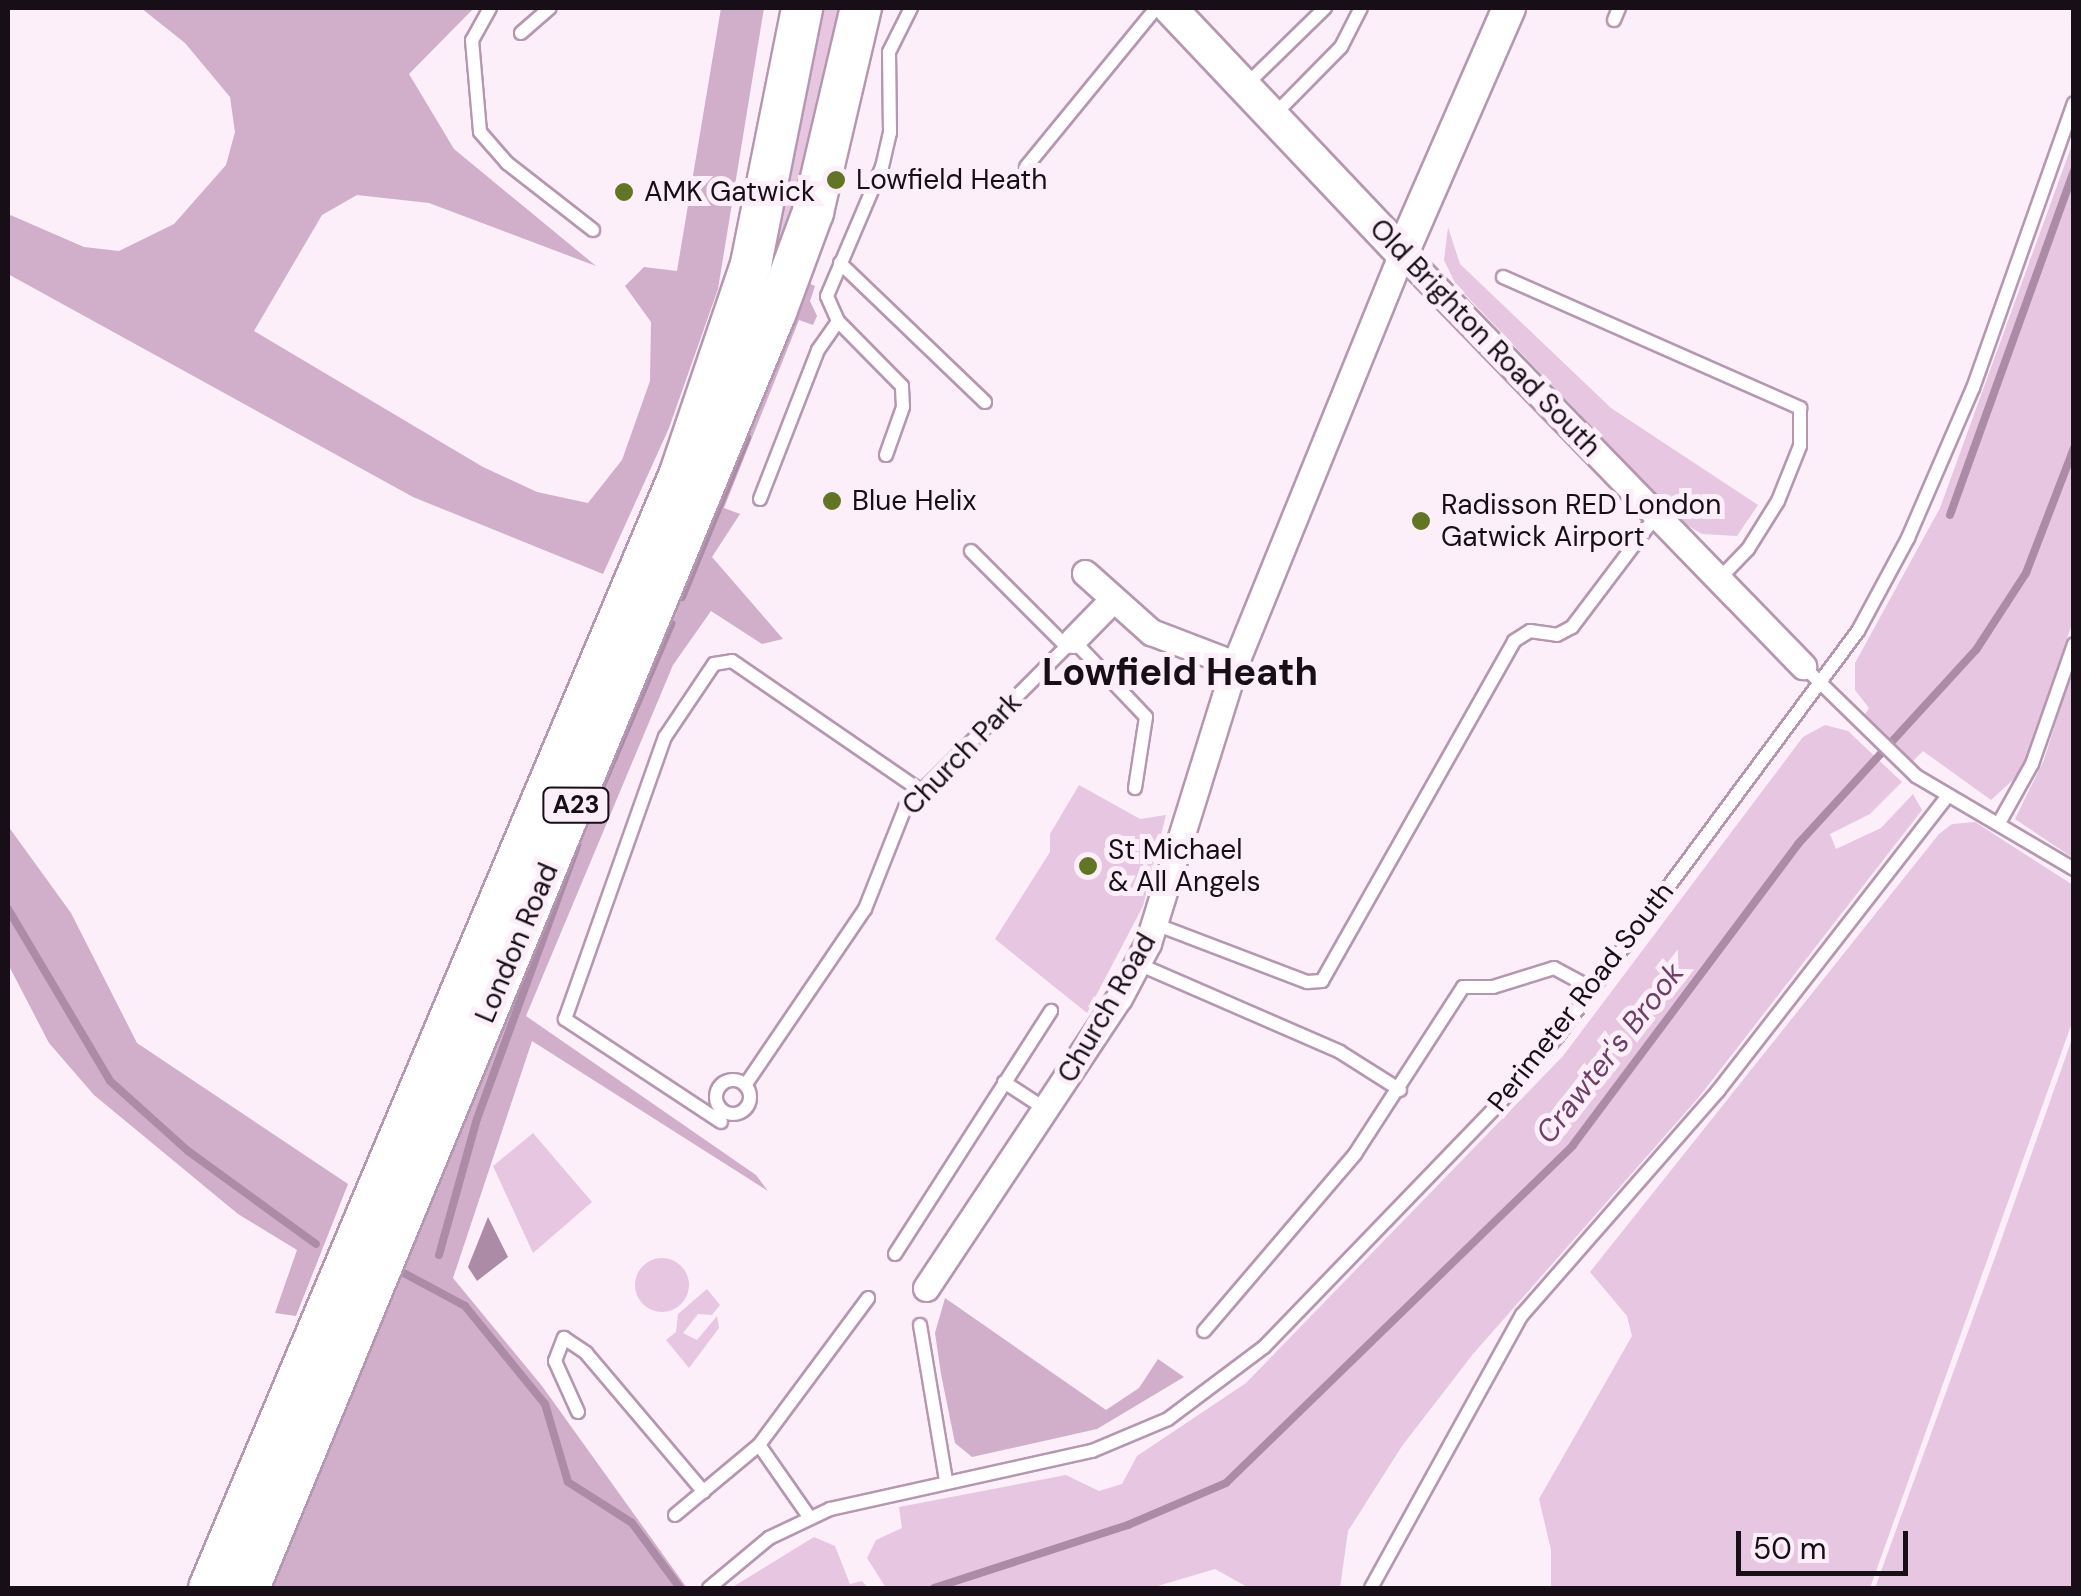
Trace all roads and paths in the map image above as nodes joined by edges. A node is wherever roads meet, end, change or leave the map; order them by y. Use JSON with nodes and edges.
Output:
{"nodes":[{"id":1,"x":490,"y":8,"type":"edge"},
{"id":2,"x":550,"y":8,"type":"edge"},
{"id":3,"x":802,"y":8,"type":"edge"},
{"id":4,"x":861,"y":8,"type":"edge"},
{"id":5,"x":911,"y":8,"type":"edge"},
{"id":6,"x":1156,"y":8,"type":"edge"},
{"id":7,"x":1170,"y":8,"type":"edge"},
{"id":8,"x":1325,"y":8,"type":"edge"},
{"id":9,"x":1361,"y":8,"type":"edge"},
{"id":10,"x":1509,"y":8,"type":"edge"},
{"id":11,"x":520,"y":33,"type":"dead end"},
{"id":12,"x":1245,"y":86,"type":"junction"},
{"id":13,"x":2074,"y":102,"type":"edge"},
{"id":14,"x":1274,"y":116,"type":"junction"},
{"id":15,"x":1026,"y":166,"type":"dead end"},
{"id":16,"x":593,"y":230,"type":"dead end"},
{"id":17,"x":1402,"y":253,"type":"junction"},
{"id":18,"x":840,"y":263,"type":"junction"},
{"id":19,"x":1503,"y":277,"type":"dead end"},
{"id":20,"x":838,"y":321,"type":"junction"},
{"id":21,"x":985,"y":402,"type":"dead end"},
{"id":22,"x":886,"y":455,"type":"dead end"},
{"id":23,"x":760,"y":499,"type":"dead end"},
{"id":24,"x":1656,"y":516,"type":"junction"},
{"id":25,"x":971,"y":550,"type":"dead end"},
{"id":26,"x":1086,"y":573,"type":"dead end"},
{"id":27,"x":1719,"y":578,"type":"junction"},
{"id":28,"x":1112,"y":600,"type":"junction"},
{"id":29,"x":1070,"y":644,"type":"junction"},
{"id":30,"x":2074,"y":644,"type":"edge"},
{"id":31,"x":1235,"y":664,"type":"junction"},
{"id":32,"x":1803,"y":666,"type":"joint"},
{"id":33,"x":1822,"y":685,"type":"junction"},
{"id":34,"x":1135,"y":788,"type":"dead end"},
{"id":35,"x":920,"y":791,"type":"junction"},
{"id":36,"x":1948,"y":796,"type":"junction"},
{"id":37,"x":1998,"y":823,"type":"junction"},
{"id":38,"x":2074,"y":869,"type":"edge"},
{"id":39,"x":1155,"y":924,"type":"junction"},
{"id":40,"x":1138,"y":964,"type":"junction"},
{"id":41,"x":1593,"y":989,"type":"junction"},
{"id":42,"x":1051,"y":1011,"type":"dead end"},
{"id":43,"x":1004,"y":1082,"type":"junction"},
{"id":44,"x":746,"y":1084,"type":"junction"},
{"id":45,"x":1400,"y":1090,"type":"junction"},
{"id":46,"x":1047,"y":1110,"type":"junction"},
{"id":47,"x":724,"y":1118,"type":"junction"},
{"id":48,"x":711,"y":1136,"type":"dead end"},
{"id":49,"x":896,"y":1254,"type":"dead end"},
{"id":50,"x":926,"y":1288,"type":"dead end"},
{"id":51,"x":868,"y":1298,"type":"dead end"},
{"id":52,"x":920,"y":1324,"type":"dead end"},
{"id":53,"x":1204,"y":1330,"type":"dead end"},
{"id":54,"x":578,"y":1412,"type":"dead end"},
{"id":55,"x":760,"y":1445,"type":"junction"},
{"id":56,"x":946,"y":1482,"type":"junction"},
{"id":57,"x":704,"y":1492,"type":"junction"},
{"id":58,"x":675,"y":1515,"type":"dead end"},
{"id":59,"x":810,"y":1518,"type":"junction"},
{"id":60,"x":713,"y":1584,"type":"edge"},
{"id":61,"x":209,"y":1588,"type":"edge"},
{"id":62,"x":250,"y":1588,"type":"edge"},
{"id":63,"x":1372,"y":1588,"type":"edge"}],
"edges":[{"from":1,"to":16,"type":"lane"},
{"from":2,"to":11,"type":"lane"},
{"from":3,"to":61,"type":"main road","name":"London Road","number":"A23"},
{"from":4,"to":62,"type":"main road","name":"London Road","number":"A23"},
{"from":5,"to":18,"type":"lane"},
{"from":6,"to":15,"type":"lane"},
{"from":7,"to":12,"type":"street","name":"Old Brighton Road South"},
{"from":8,"to":12,"type":"lane"},
{"from":9,"to":14,"type":"lane"},
{"from":10,"to":17,"type":"street"},
{"from":12,"to":14,"type":"street","name":"Old Brighton Road South"},
{"from":13,"to":33,"type":"lane","name":"Perimeter Road South"},
{"from":14,"to":17,"type":"street","name":"Old Brighton Road South"},
{"from":17,"to":24,"type":"street","name":"Old Brighton Road South"},
{"from":17,"to":31,"type":"street","name":"Church Road"},
{"from":18,"to":20,"type":"lane"},
{"from":18,"to":21,"type":"lane"},
{"from":19,"to":27,"type":"lane"},
{"from":20,"to":22,"type":"lane"},
{"from":20,"to":23,"type":"lane"},
{"from":24,"to":27,"type":"street","name":"Old Brighton Road South"},
{"from":24,"to":39,"type":"lane"},
{"from":25,"to":29,"type":"lane"},
{"from":26,"to":28,"type":"street"},
{"from":27,"to":32,"type":"street","name":"Old Brighton Road South"},
{"from":28,"to":29,"type":"street"},
{"from":28,"to":31,"type":"street"},
{"from":29,"to":34,"type":"lane"},
{"from":29,"to":35,"type":"lane","name":"Church Park"},
{"from":30,"to":37,"type":"lane"},
{"from":31,"to":39,"type":"street","name":"Church Road"},
{"from":32,"to":33,"type":"lane"},
{"from":33,"to":36,"type":"lane"},
{"from":33,"to":41,"type":"lane","name":"Perimeter Road South"},
{"from":35,"to":44,"type":"lane","name":"Church Park"},
{"from":35,"to":47,"type":"lane"},
{"from":36,"to":37,"type":"lane"},
{"from":36,"to":63,"type":"lane"},
{"from":37,"to":38,"type":"lane"},
{"from":39,"to":40,"type":"street","name":"Church Road"},
{"from":40,"to":45,"type":"lane"},
{"from":40,"to":46,"type":"street","name":"Church Road"},
{"from":41,"to":45,"type":"lane"},
{"from":41,"to":56,"type":"lane","name":"Perimeter Road South"},
{"from":42,"to":43,"type":"lane"},
{"from":43,"to":46,"type":"lane"},
{"from":43,"to":49,"type":"lane"},
{"from":44,"to":47,"type":"lane"},
{"from":44,"to":47,"type":"lane"},
{"from":45,"to":53,"type":"lane"},
{"from":46,"to":50,"type":"street","name":"Church Road"},
{"from":47,"to":48,"type":"lane"},
{"from":51,"to":55,"type":"lane"},
{"from":52,"to":56,"type":"lane"},
{"from":54,"to":57,"type":"lane"},
{"from":55,"to":57,"type":"lane"},
{"from":55,"to":59,"type":"lane"},
{"from":56,"to":59,"type":"lane","name":"Perimeter Road South"},
{"from":57,"to":58,"type":"lane"},
{"from":59,"to":60,"type":"lane","name":"Perimeter Road South"}]}
